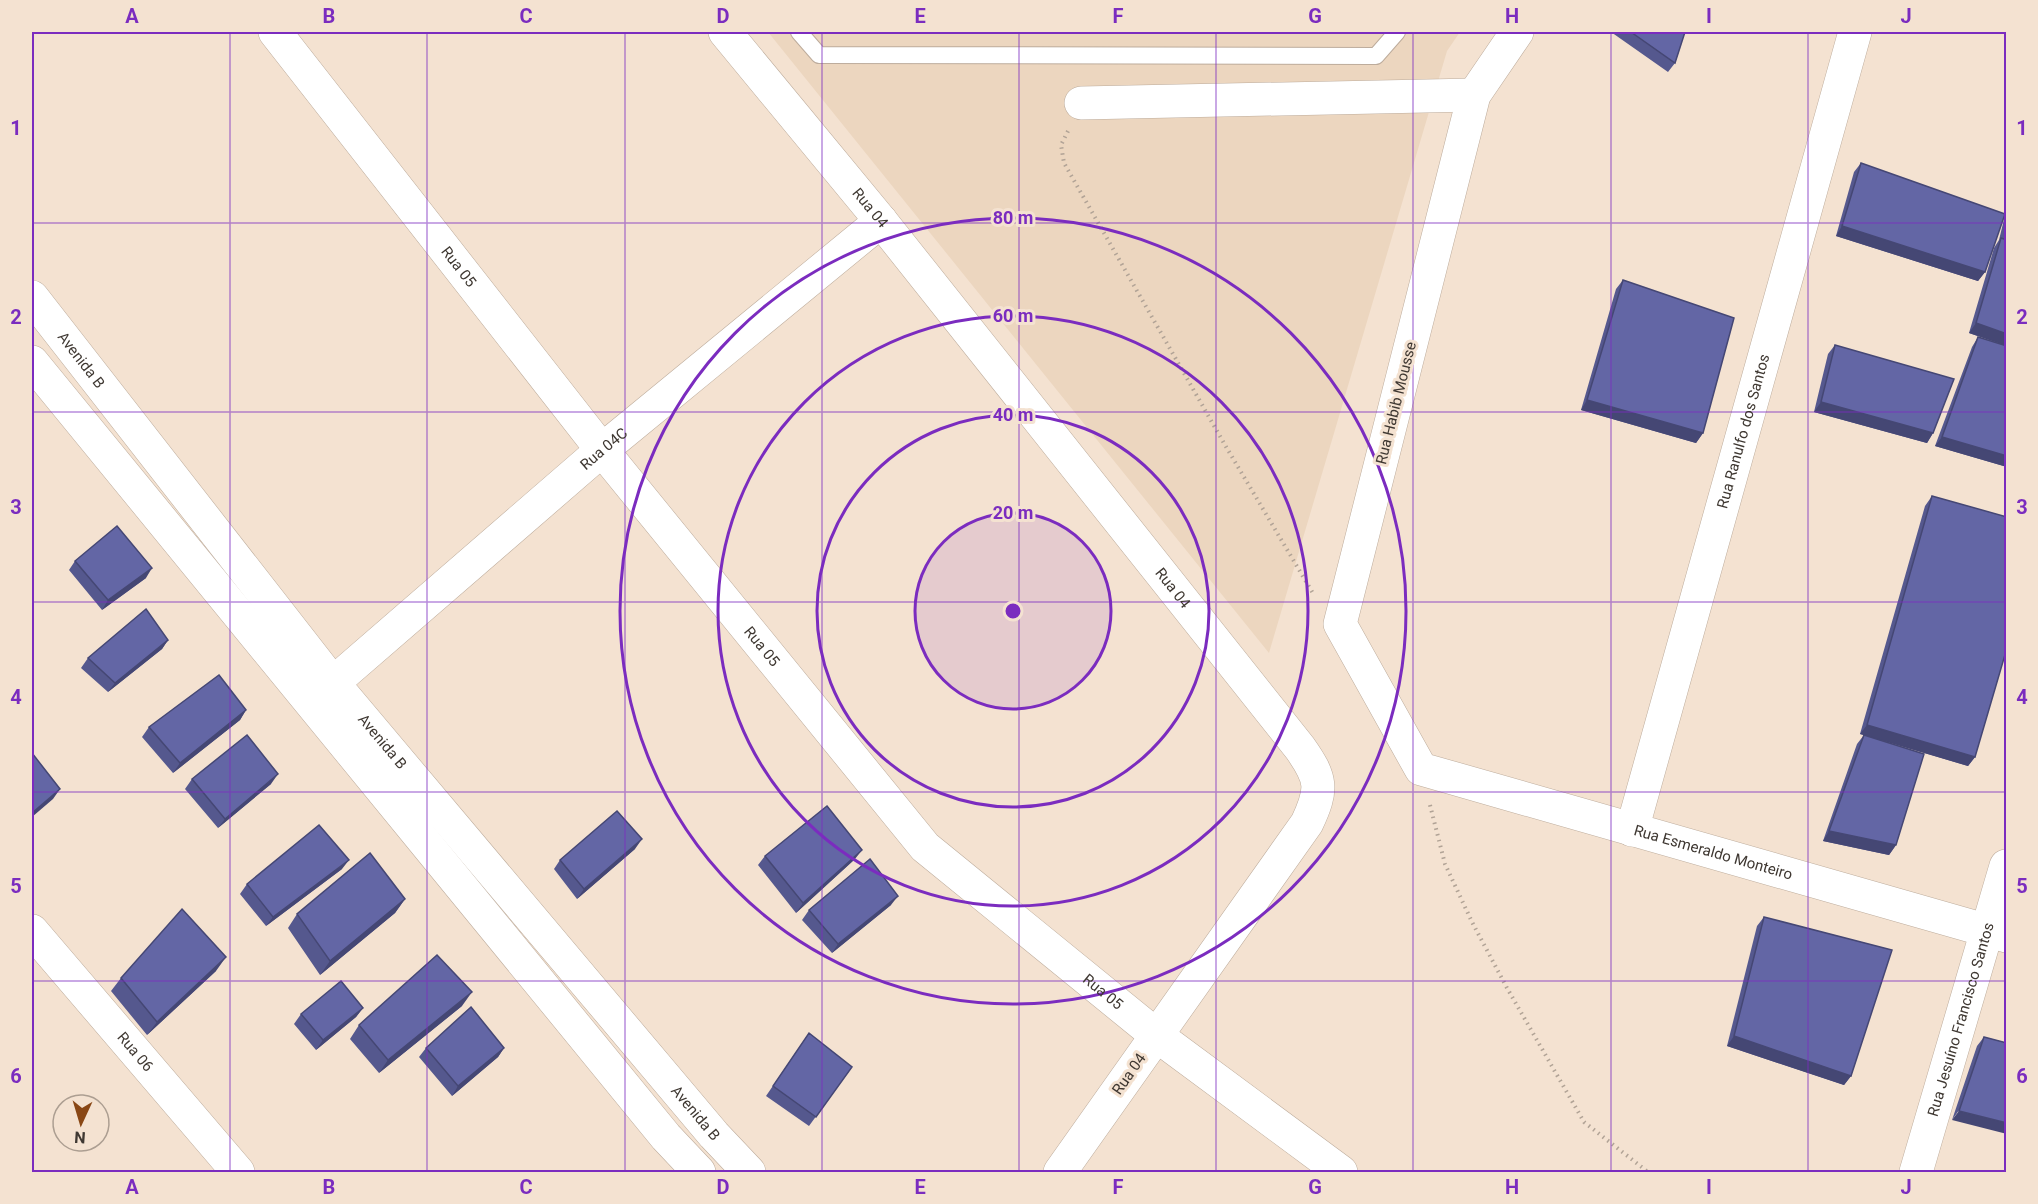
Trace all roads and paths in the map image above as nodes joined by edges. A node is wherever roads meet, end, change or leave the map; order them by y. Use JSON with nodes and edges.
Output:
{"nodes":[{"id":1,"x":275,"y":32,"type":"edge"},
{"id":2,"x":725,"y":32,"type":"edge"},
{"id":3,"x":799,"y":32,"type":"edge"},
{"id":4,"x":1397,"y":32,"type":"edge"},
{"id":5,"x":1517,"y":32,"type":"edge"},
{"id":6,"x":1854,"y":32,"type":"edge"},
{"id":7,"x":1474,"y":95,"type":"junction"},
{"id":8,"x":1081,"y":103,"type":"joint"},
{"id":9,"x":881,"y":221,"type":"junction"},
{"id":10,"x":32,"y":297,"type":"edge"},
{"id":11,"x":32,"y":362,"type":"edge"},
{"id":12,"x":602,"y":450,"type":"junction"},
{"id":13,"x":1340,"y":624,"type":"junction"},
{"id":14,"x":333,"y":683,"type":"junction"},
{"id":15,"x":1421,"y":769,"type":"junction"},
{"id":16,"x":1632,"y":830,"type":"junction"},
{"id":17,"x":2007,"y":866,"type":"edge"},
{"id":18,"x":32,"y":931,"type":"edge"},
{"id":19,"x":1997,"y":934,"type":"edge"},
{"id":20,"x":1156,"y":1035,"type":"junction"},
{"id":21,"x":238,"y":1173,"type":"edge"},
{"id":22,"x":699,"y":1173,"type":"edge"},
{"id":23,"x":749,"y":1173,"type":"edge"},
{"id":24,"x":1060,"y":1173,"type":"edge"},
{"id":25,"x":1341,"y":1173,"type":"edge"},
{"id":26,"x":1647,"y":1173,"type":"edge"},
{"id":27,"x":1916,"y":1173,"type":"edge"}],
"edges":[{"from":1,"to":12,"type":"street","name":"Rua 05"},
{"from":2,"to":9,"type":"street","name":"Rua 04"},
{"from":3,"to":4,"type":"lane"},
{"from":5,"to":7,"type":"street","name":"Rua Habib Mousse"},
{"from":6,"to":16,"type":"street","name":"Rua Ranulfo dos Santos"},
{"from":7,"to":8,"type":"street"},
{"from":7,"to":13,"type":"street","name":"Rua Habib Mousse"},
{"from":8,"to":13,"type":"path"},
{"from":9,"to":12,"type":"street","name":"Rua 04C"},
{"from":9,"to":20,"type":"street","name":"Rua 04"},
{"from":10,"to":14,"type":"street","name":"Avenida B"},
{"from":11,"to":22,"type":"street","name":"Avenida B"},
{"from":12,"to":14,"type":"street","name":"Rua 04C"},
{"from":12,"to":20,"type":"street","name":"Rua 05"},
{"from":13,"to":15,"type":"street"},
{"from":14,"to":23,"type":"street","name":"Avenida B"},
{"from":15,"to":16,"type":"street","name":"Rua Esmeraldo Monteiro"},
{"from":15,"to":26,"type":"path"},
{"from":16,"to":19,"type":"street","name":"Rua Esmeraldo Monteiro"},
{"from":17,"to":19,"type":"street","name":"Rua Jesuíno Francisco Santos"},
{"from":18,"to":21,"type":"street","name":"Rua 06"},
{"from":19,"to":27,"type":"street","name":"Rua Jesuíno Francisco Santos"},
{"from":20,"to":24,"type":"street","name":"Rua 04"},
{"from":20,"to":25,"type":"street","name":"Rua 05"}]}
